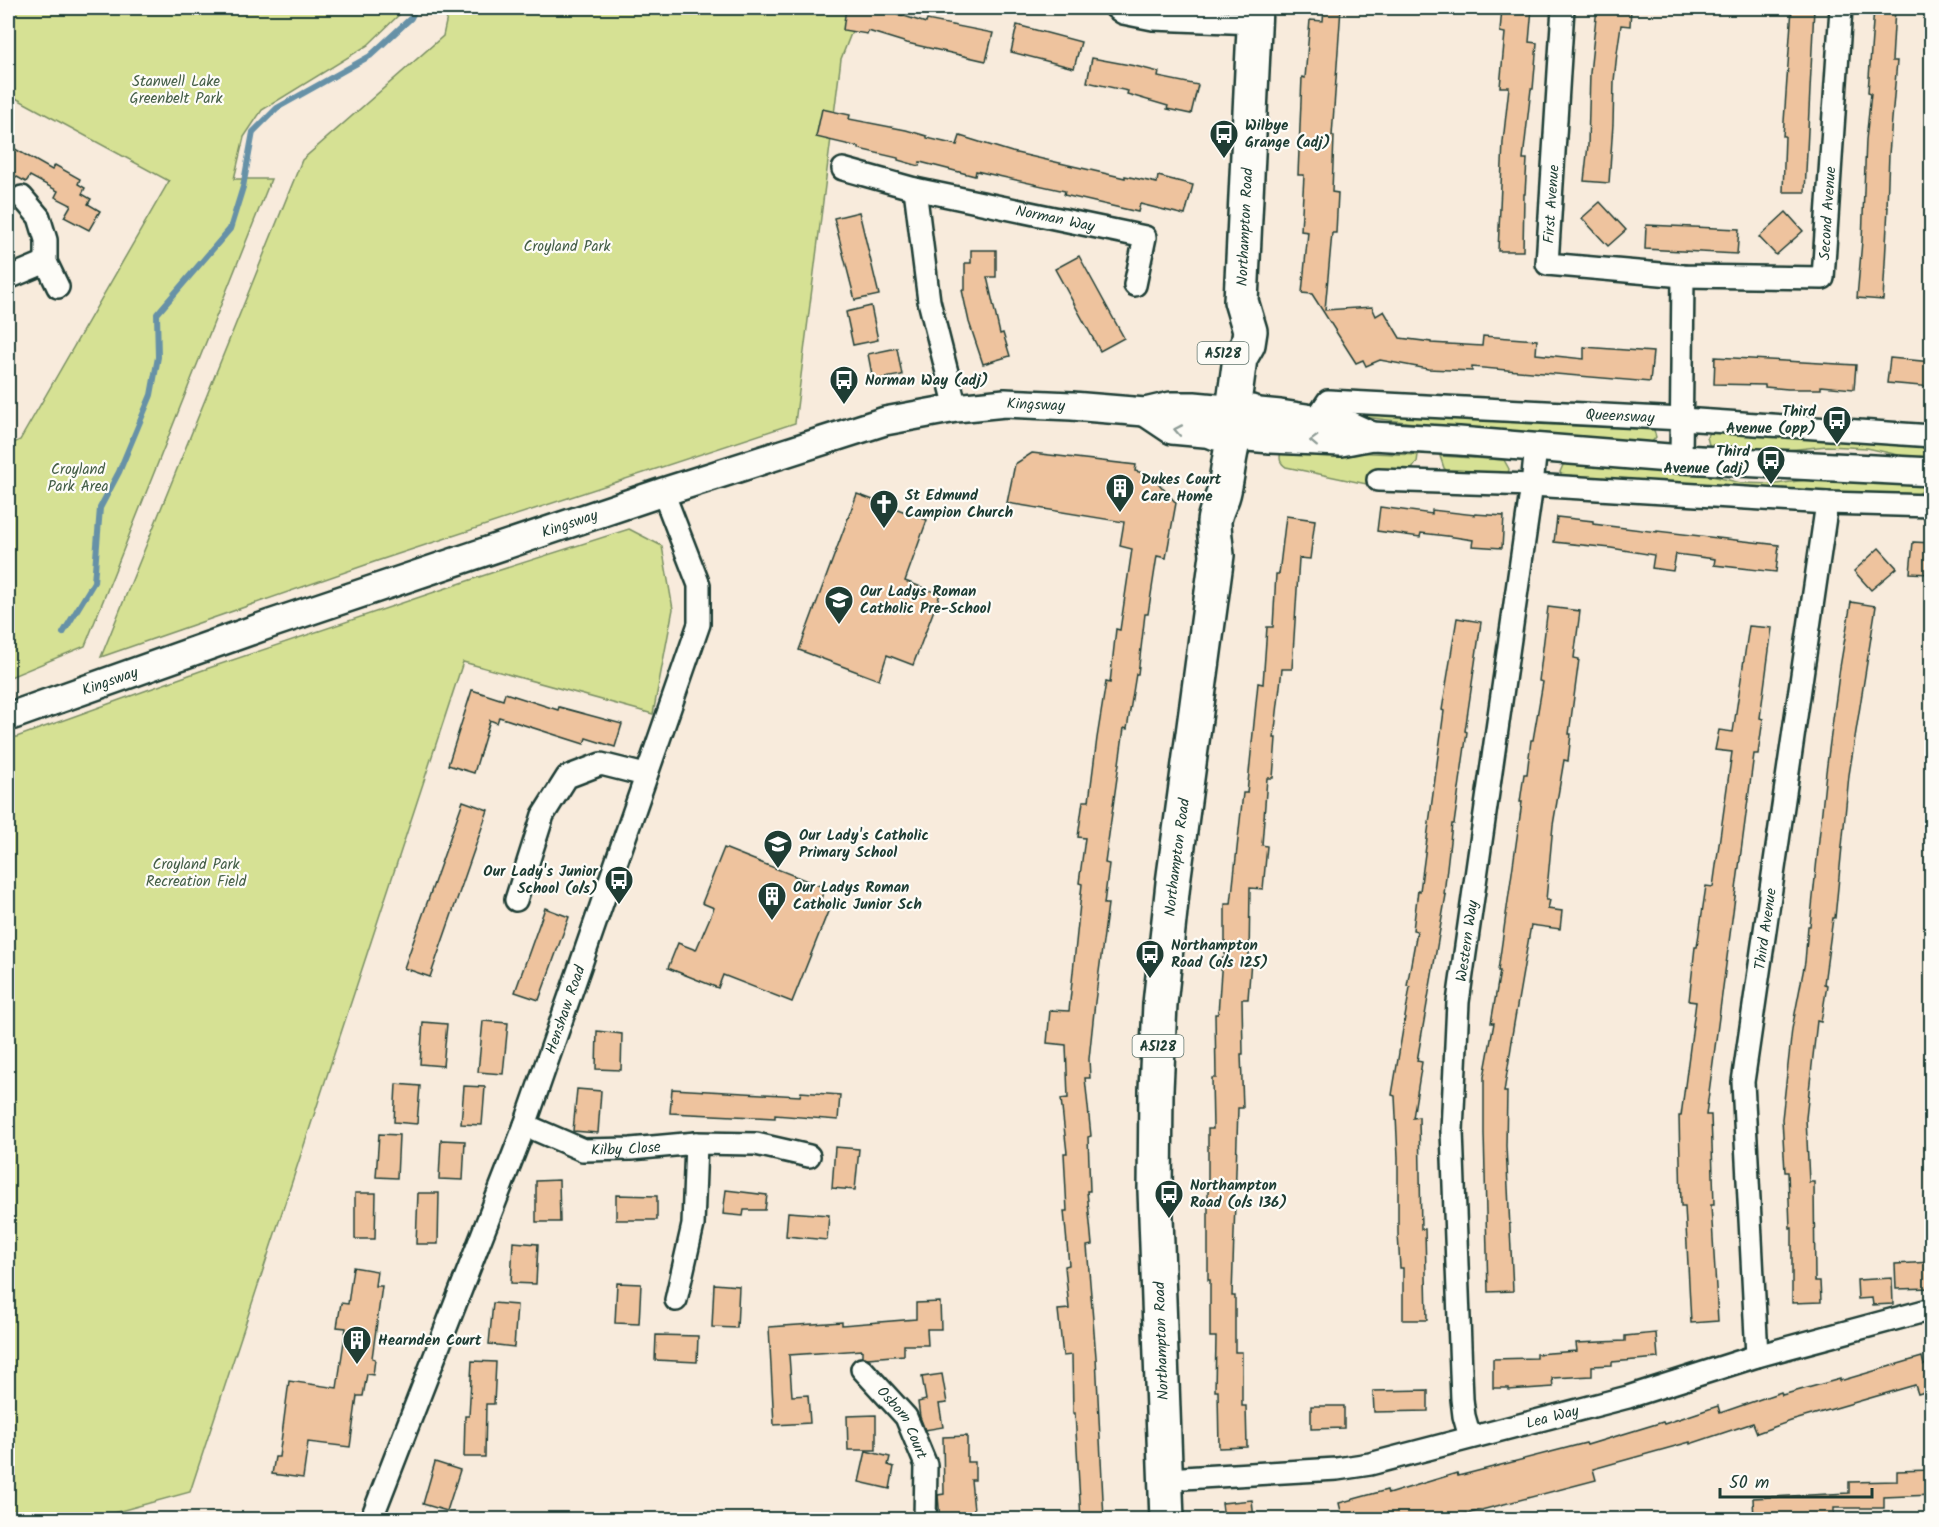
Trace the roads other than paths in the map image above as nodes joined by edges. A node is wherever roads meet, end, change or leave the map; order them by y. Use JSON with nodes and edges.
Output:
{"nodes":[{"id":1,"x":1116,"y":8,"type":"edge"},
{"id":2,"x":1563,"y":8,"type":"edge"},
{"id":3,"x":1841,"y":8,"type":"edge"},
{"id":4,"x":1255,"y":16,"type":"edge"},
{"id":5,"x":843,"y":169,"type":"dead end"},
{"id":6,"x":915,"y":189,"type":"junction"},
{"id":7,"x":22,"y":197,"type":"dead end"},
{"id":8,"x":46,"y":262,"type":"junction"},
{"id":9,"x":1683,"y":276,"type":"junction"},
{"id":10,"x":8,"y":278,"type":"edge"},
{"id":11,"x":1134,"y":285,"type":"dead end"},
{"id":12,"x":58,"y":287,"type":"dead end"},
{"id":13,"x":1240,"y":301,"type":"junction"},
{"id":14,"x":956,"y":408,"type":"junction"},
{"id":15,"x":1316,"y":419,"type":"junction"},
{"id":16,"x":1682,"y":419,"type":"junction"},
{"id":17,"x":1234,"y":423,"type":"junction"},
{"id":18,"x":1372,"y":436,"type":"junction"},
{"id":19,"x":1932,"y":436,"type":"edge"},
{"id":20,"x":1536,"y":447,"type":"junction"},
{"id":21,"x":1681,"y":459,"type":"junction"},
{"id":22,"x":1932,"y":472,"type":"edge"},
{"id":23,"x":1378,"y":480,"type":"dead end"},
{"id":24,"x":1532,"y":485,"type":"junction"},
{"id":25,"x":663,"y":492,"type":"junction"},
{"id":26,"x":1827,"y":503,"type":"junction"},
{"id":27,"x":1932,"y":506,"type":"edge"},
{"id":28,"x":1217,"y":555,"type":"junction"},
{"id":29,"x":8,"y":717,"type":"edge"},
{"id":30,"x":645,"y":775,"type":"junction"},
{"id":31,"x":516,"y":900,"type":"dead end"},
{"id":32,"x":525,"y":1125,"type":"junction"},
{"id":33,"x":696,"y":1143,"type":"junction"},
{"id":34,"x":809,"y":1156,"type":"dead end"},
{"id":35,"x":676,"y":1300,"type":"dead end"},
{"id":36,"x":1932,"y":1309,"type":"edge"},
{"id":37,"x":1757,"y":1356,"type":"junction"},
{"id":38,"x":862,"y":1369,"type":"dead end"},
{"id":39,"x":1470,"y":1437,"type":"junction"},
{"id":40,"x":1166,"y":1479,"type":"junction"},
{"id":41,"x":371,"y":1520,"type":"edge"},
{"id":42,"x":925,"y":1520,"type":"edge"},
{"id":43,"x":1167,"y":1520,"type":"edge"}],
"edges":[{"from":1,"to":4,"type":"street"},
{"from":2,"to":9,"type":"street","name":"First Avenue"},
{"from":3,"to":9,"type":"street","name":"Second Avenue"},
{"from":4,"to":13,"type":"main road","name":"Northampton Road","number":"A5128"},
{"from":5,"to":6,"type":"street","name":"Norman Way"},
{"from":6,"to":11,"type":"street","name":"Norman Way"},
{"from":6,"to":14,"type":"street"},
{"from":7,"to":8,"type":"street"},
{"from":8,"to":10,"type":"street"},
{"from":8,"to":12,"type":"street"},
{"from":9,"to":16,"type":"street"},
{"from":13,"to":17,"type":"main road","name":"Northampton Road","number":"A5128"},
{"from":13,"to":17,"type":"main road","name":"Northampton Road","number":"A5128"},
{"from":14,"to":17,"type":"street","name":"Kingsway"},
{"from":14,"to":25,"type":"street","name":"Kingsway"},
{"from":15,"to":16,"type":"street","name":"Queensway"},
{"from":15,"to":17,"type":"street"},
{"from":15,"to":18,"type":"street"},
{"from":16,"to":19,"type":"street","name":"Queensway"},
{"from":16,"to":21,"type":"street"},
{"from":18,"to":17,"type":"street","one_way":true},
{"from":17,"to":28,"type":"main road","name":"Northampton Road","number":"A5128"},
{"from":17,"to":28,"type":"main road","name":"Northampton Road","number":"A5128"},
{"from":18,"to":20,"type":"street"},
{"from":20,"to":21,"type":"street"},
{"from":20,"to":24,"type":"street","name":"Western Way"},
{"from":21,"to":22,"type":"street"},
{"from":23,"to":24,"type":"street"},
{"from":24,"to":26,"type":"street"},
{"from":24,"to":39,"type":"street","name":"Western Way"},
{"from":25,"to":29,"type":"street","name":"Kingsway"},
{"from":25,"to":30,"type":"street","name":"Henshaw Road"},
{"from":26,"to":27,"type":"street"},
{"from":26,"to":37,"type":"street","name":"Third Avenue"},
{"from":28,"to":40,"type":"main road","name":"Northampton Road","number":"A5128"},
{"from":30,"to":31,"type":"street"},
{"from":30,"to":32,"type":"street","name":"Henshaw Road"},
{"from":32,"to":33,"type":"street","name":"Kilby Close"},
{"from":32,"to":41,"type":"street","name":"Henshaw Road"},
{"from":33,"to":34,"type":"street","name":"Kilby Close"},
{"from":33,"to":35,"type":"street"},
{"from":36,"to":37,"type":"street","name":"Lea Way"},
{"from":37,"to":39,"type":"street","name":"Lea Way"},
{"from":38,"to":42,"type":"street","name":"Osborn Court"},
{"from":39,"to":40,"type":"street","name":"Lea Way"},
{"from":40,"to":43,"type":"main road","name":"Northampton Road","number":"A5128"}]}
